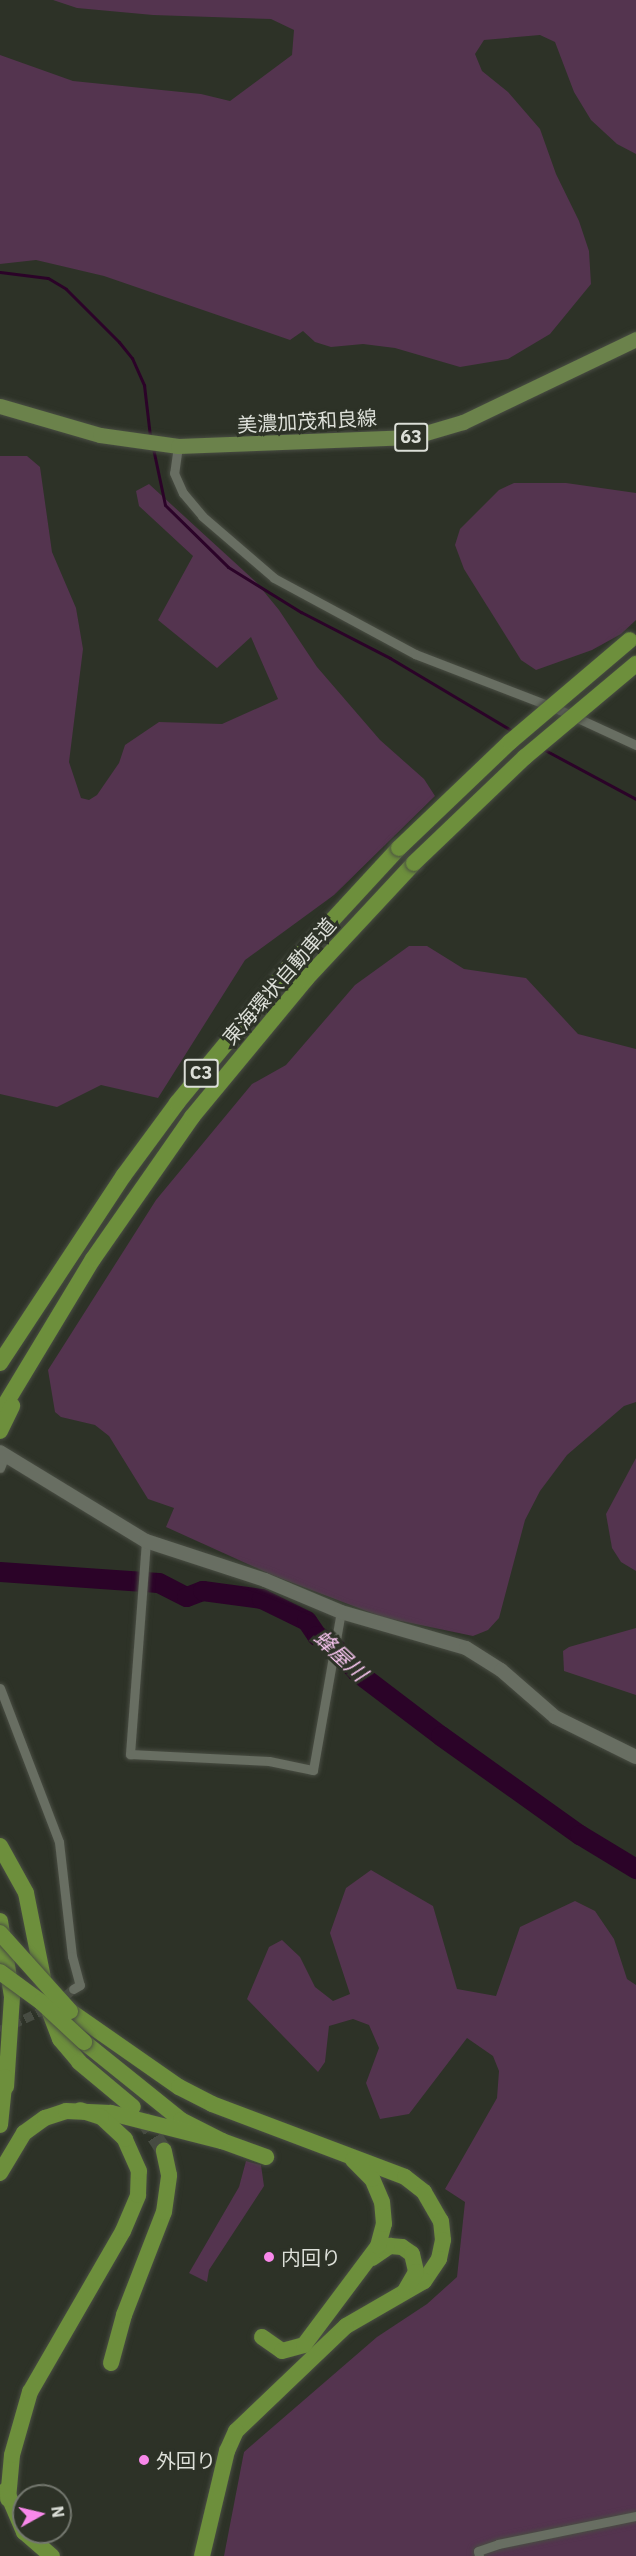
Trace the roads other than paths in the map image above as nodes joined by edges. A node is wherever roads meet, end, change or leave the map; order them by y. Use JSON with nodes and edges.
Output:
{"nodes":[{"id":1,"x":636,"y":339,"type":"edge"},
{"id":2,"x":0,"y":405,"type":"edge"},
{"id":3,"x":172,"y":445,"type":"junction"},
{"id":4,"x":633,"y":638,"type":"edge"},
{"id":5,"x":636,"y":664,"type":"edge"},
{"id":6,"x":636,"y":745,"type":"edge"},
{"id":7,"x":48,"y":1329,"type":"junction"},
{"id":8,"x":0,"y":1364,"type":"edge"},
{"id":9,"x":0,"y":1413,"type":"edge"},
{"id":10,"x":0,"y":1431,"type":"edge"},
{"id":11,"x":2,"y":1458,"type":"edge"},
{"id":12,"x":146,"y":1541,"type":"junction"},
{"id":13,"x":341,"y":1612,"type":"junction"},
{"id":14,"x":0,"y":1688,"type":"edge"},
{"id":15,"x":636,"y":1757,"type":"edge"},
{"id":16,"x":0,"y":1846,"type":"edge"},
{"id":17,"x":0,"y":1921,"type":"edge"},
{"id":18,"x":0,"y":1933,"type":"edge"},
{"id":19,"x":0,"y":1972,"type":"edge"},
{"id":20,"x":73,"y":1989,"type":"dead end"},
{"id":21,"x":0,"y":2023,"type":"edge"},
{"id":22,"x":6,"y":2087,"type":"junction"},
{"id":23,"x":133,"y":2107,"type":"tunnel mouth"},
{"id":24,"x":80,"y":2110,"type":"junction"},
{"id":25,"x":0,"y":2125,"type":"edge"},
{"id":26,"x":222,"y":2141,"type":"junction"},
{"id":27,"x":164,"y":2151,"type":"tunnel mouth"},
{"id":28,"x":345,"y":2154,"type":"junction"},
{"id":29,"x":266,"y":2157,"type":"dead end"},
{"id":30,"x":0,"y":2173,"type":"edge"},
{"id":31,"x":367,"y":2262,"type":"junction"},
{"id":32,"x":400,"y":2296,"type":"junction"},
{"id":33,"x":262,"y":2337,"type":"dead end"},
{"id":34,"x":111,"y":2363,"type":"dead end"},
{"id":35,"x":0,"y":2470,"type":"edge"},
{"id":36,"x":8,"y":2499,"type":"junction"},
{"id":37,"x":636,"y":2516,"type":"edge"},
{"id":38,"x":52,"y":2556,"type":"edge"},
{"id":39,"x":202,"y":2556,"type":"edge"},
{"id":40,"x":479,"y":2556,"type":"edge"}],
"edges":[{"from":1,"to":3,"type":"main road","name":"美濃加茂和良線","number":"63"},
{"from":2,"to":3,"type":"main road","name":"美濃加茂和良線","number":"63"},
{"from":3,"to":6,"type":"street"},
{"from":4,"to":8,"type":"highway","name":"東海環状自動車道","number":"C3","bridge":true},
{"from":5,"to":7,"type":"highway","name":"東海環状自動車道","number":"C3","bridge":true},
{"from":7,"to":9,"type":"highway","name":"東海環状自動車道","number":"C3"},
{"from":7,"to":10,"type":"highway"},
{"from":11,"to":12,"type":"street"},
{"from":12,"to":13,"type":"street"},
{"from":12,"to":13,"type":"street"},
{"from":13,"to":15,"type":"street"},
{"from":14,"to":20,"type":"street"},
{"from":16,"to":23,"type":"highway"},
{"from":17,"to":22,"type":"highway"},
{"from":18,"to":28,"type":"highway","bridge":true},
{"from":19,"to":26,"type":"highway","bridge":true},
{"from":21,"to":22,"type":"highway"},
{"from":22,"to":25,"type":"highway"},
{"from":24,"to":26,"type":"highway"},
{"from":24,"to":30,"type":"highway"},
{"from":24,"to":36,"type":"highway"},
{"from":26,"to":29,"type":"highway"},
{"from":27,"to":34,"type":"highway"},
{"from":28,"to":31,"type":"highway"},
{"from":28,"to":32,"type":"highway"},
{"from":31,"to":32,"type":"highway"},
{"from":31,"to":33,"type":"highway"},
{"from":32,"to":39,"type":"highway"},
{"from":35,"to":36,"type":"highway"},
{"from":36,"to":38,"type":"highway"},
{"from":37,"to":40,"type":"street"}]}
